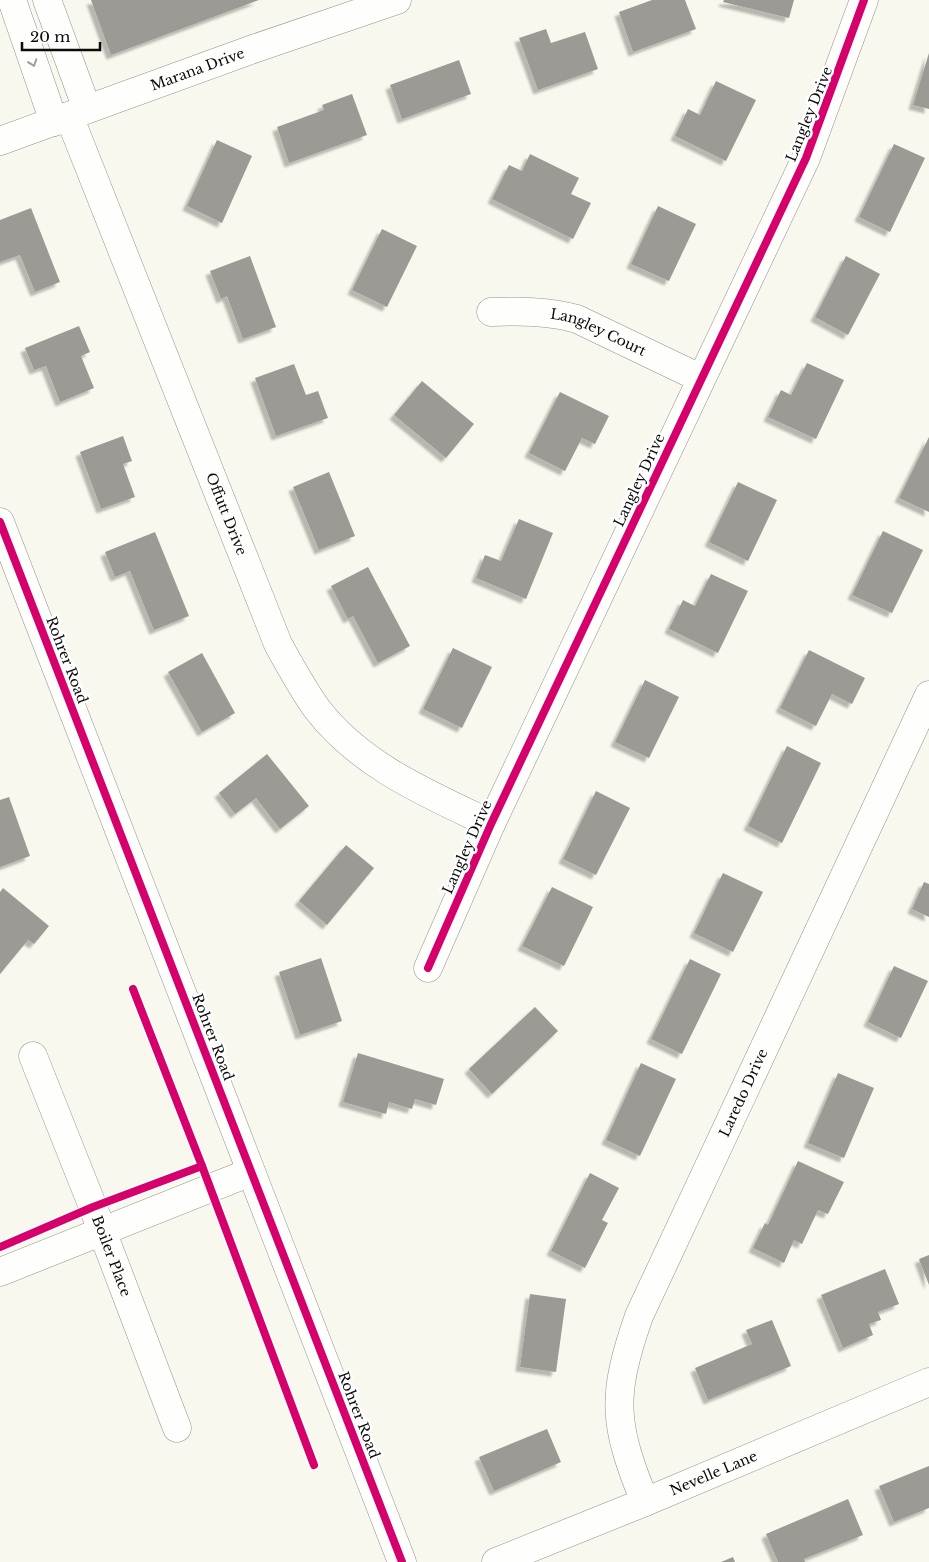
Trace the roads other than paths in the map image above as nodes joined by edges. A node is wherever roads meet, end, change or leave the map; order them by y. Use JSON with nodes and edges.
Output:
{"nodes":[{"id":1,"x":12,"y":0,"type":"edge"},
{"id":2,"x":47,"y":0,"type":"edge"},
{"id":3,"x":397,"y":0,"type":"edge"},
{"id":4,"x":864,"y":0,"type":"edge"},
{"id":5,"x":70,"y":115,"type":"junction"},
{"id":6,"x":0,"y":141,"type":"edge"},
{"id":7,"x":491,"y":312,"type":"dead end"},
{"id":8,"x":700,"y":378,"type":"junction"},
{"id":9,"x":0,"y":522,"type":"edge"},
{"id":10,"x":929,"y":696,"type":"edge"},
{"id":11,"x":491,"y":824,"type":"junction"},
{"id":12,"x":428,"y":968,"type":"dead end"},
{"id":13,"x":33,"y":1056,"type":"dead end"},
{"id":14,"x":251,"y":1172,"type":"junction"},
{"id":15,"x":102,"y":1231,"type":"junction"},
{"id":16,"x":0,"y":1272,"type":"edge"},
{"id":17,"x":929,"y":1382,"type":"edge"},
{"id":18,"x":177,"y":1428,"type":"dead end"},
{"id":19,"x":646,"y":1502,"type":"junction"},
{"id":20,"x":402,"y":1562,"type":"edge"},
{"id":21,"x":496,"y":1562,"type":"edge"}],
"edges":[{"from":1,"to":5,"type":"street","one_way":true},
{"from":2,"to":5,"type":"street"},
{"from":3,"to":5,"type":"street","name":"Marana Drive"},
{"from":4,"to":8,"type":"street","name":"Langley Drive"},
{"from":5,"to":6,"type":"street","name":"Marana Drive"},
{"from":5,"to":11,"type":"street","name":"Offutt Drive"},
{"from":7,"to":8,"type":"street","name":"Langley Court"},
{"from":8,"to":11,"type":"street","name":"Langley Drive"},
{"from":9,"to":14,"type":"street","name":"Rohrer Road"},
{"from":10,"to":19,"type":"street","name":"Laredo Drive"},
{"from":11,"to":12,"type":"street","name":"Langley Drive"},
{"from":13,"to":15,"type":"street","name":"Boiler Place"},
{"from":14,"to":15,"type":"street"},
{"from":14,"to":20,"type":"street","name":"Rohrer Road"},
{"from":15,"to":16,"type":"street"},
{"from":15,"to":18,"type":"street","name":"Boiler Place"},
{"from":17,"to":19,"type":"street","name":"Nevelle Lane"},
{"from":19,"to":21,"type":"street","name":"Nevelle Lane"}]}
